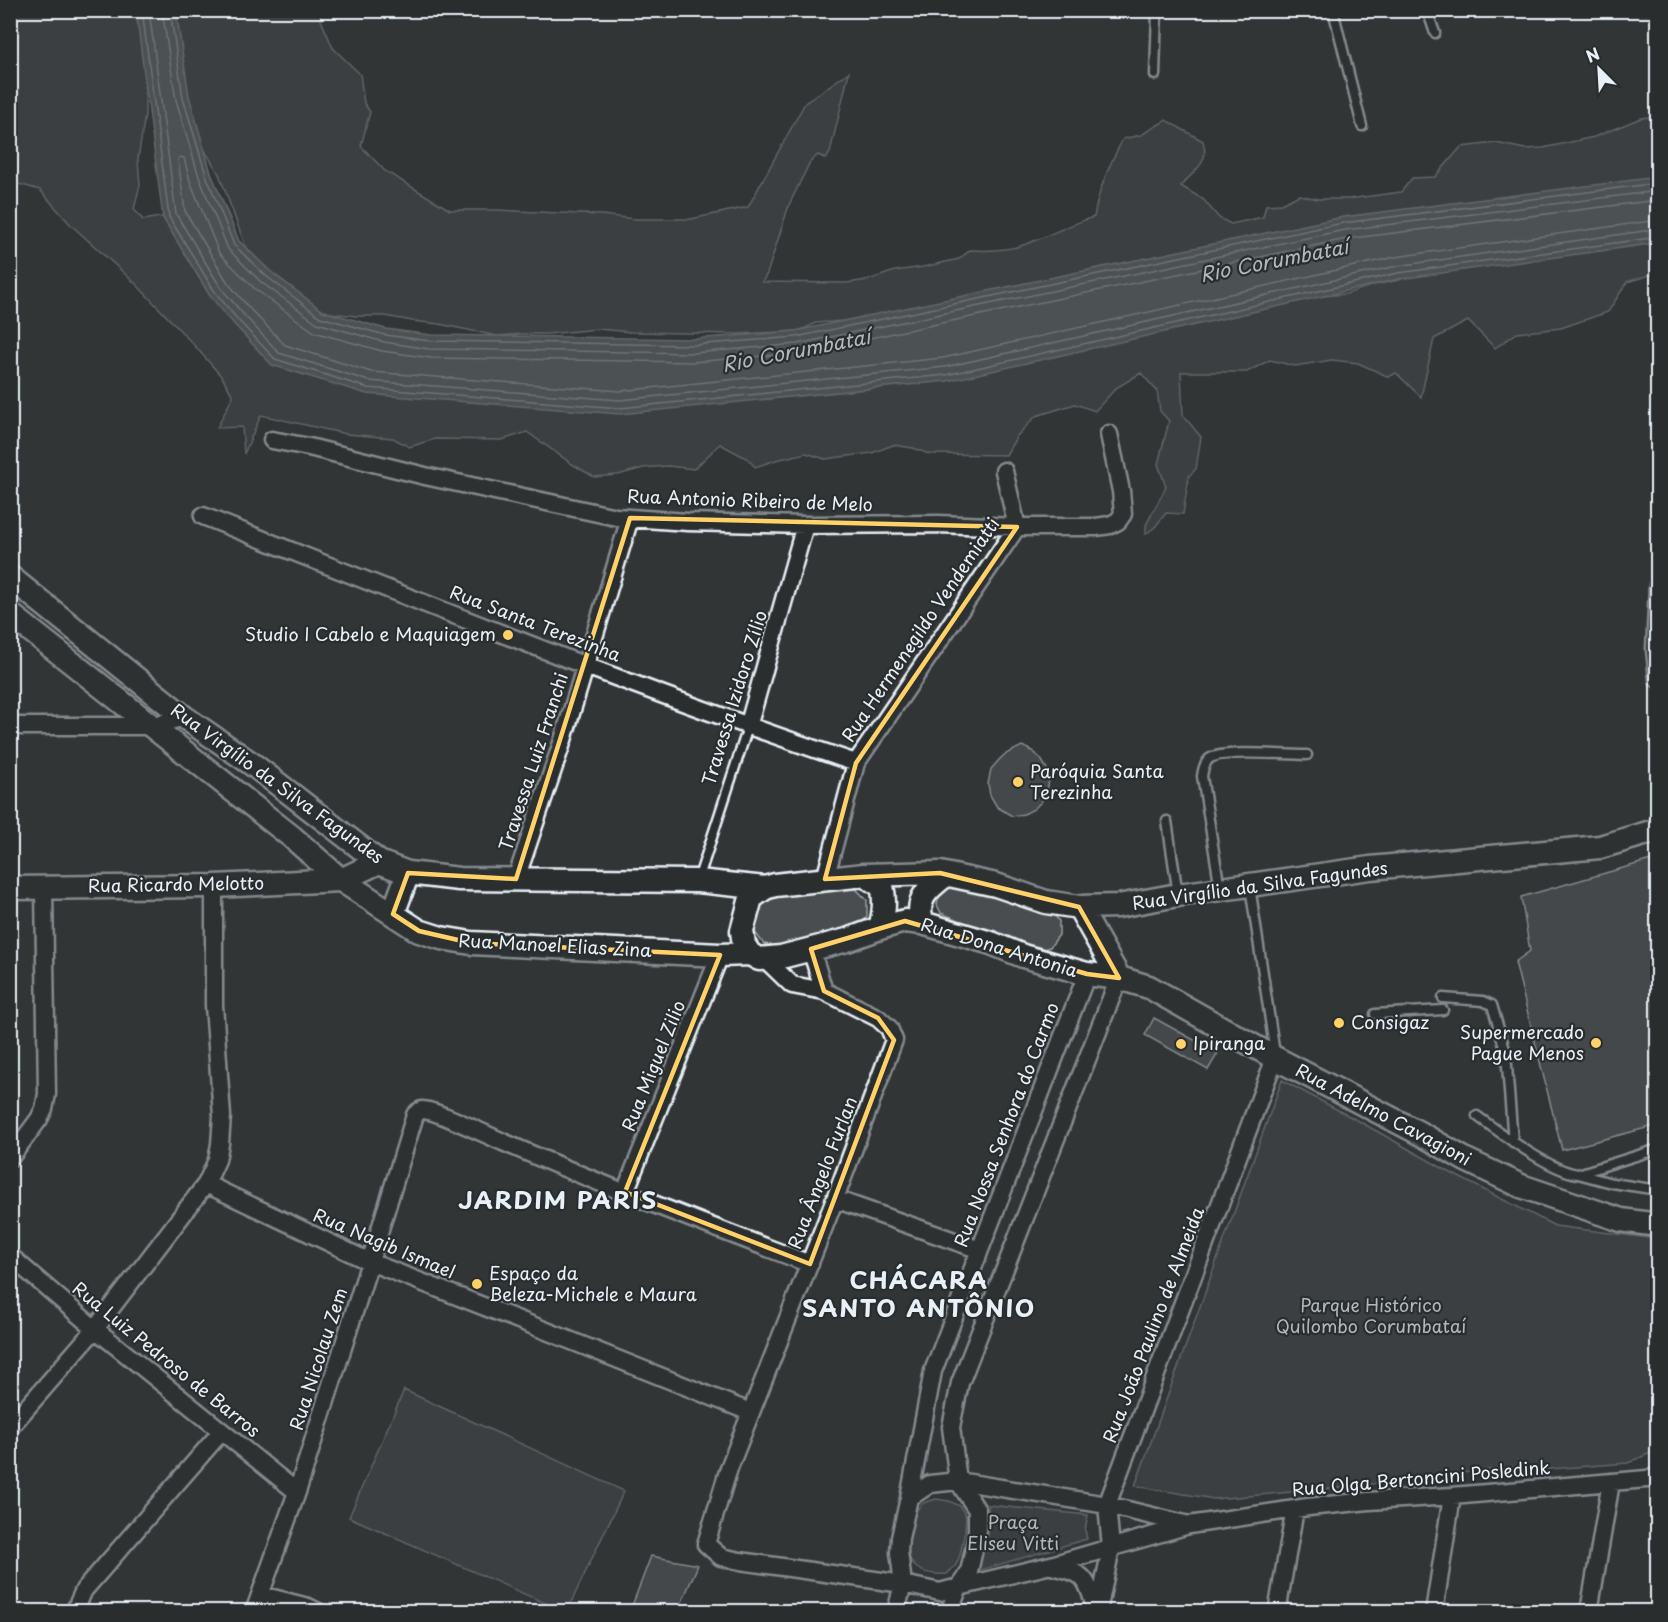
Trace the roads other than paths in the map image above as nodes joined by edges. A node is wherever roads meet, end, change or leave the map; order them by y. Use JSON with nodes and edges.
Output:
{"nodes":[{"id":1,"x":1157,"y":10,"type":"edge"},
{"id":2,"x":1333,"y":10,"type":"edge"},
{"id":3,"x":1427,"y":10,"type":"edge"},
{"id":4,"x":1435,"y":33,"type":"dead end"},
{"id":5,"x":1155,"y":75,"type":"dead end"},
{"id":6,"x":1362,"y":126,"type":"dead end"},
{"id":7,"x":1109,"y":434,"type":"dead end"},
{"id":8,"x":272,"y":440,"type":"dead end"},
{"id":9,"x":1004,"y":471,"type":"dead end"},
{"id":10,"x":203,"y":516,"type":"dead end"},
{"id":11,"x":630,"y":518,"type":"junction"},
{"id":12,"x":805,"y":525,"type":"junction"},
{"id":13,"x":1017,"y":527,"type":"junction"},
{"id":14,"x":10,"y":577,"type":"edge"},
{"id":15,"x":1658,"y":586,"type":"edge"},
{"id":16,"x":10,"y":614,"type":"edge"},
{"id":17,"x":586,"y":665,"type":"junction"},
{"id":18,"x":1658,"y":679,"type":"edge"},
{"id":19,"x":183,"y":717,"type":"junction"},
{"id":20,"x":10,"y":726,"type":"edge"},
{"id":21,"x":153,"y":726,"type":"junction"},
{"id":22,"x":748,"y":727,"type":"junction"},
{"id":23,"x":1307,"y":755,"type":"dead end"},
{"id":24,"x":856,"y":763,"type":"junction"},
{"id":25,"x":1167,"y":821,"type":"dead end"},
{"id":26,"x":1658,"y":830,"type":"edge"},
{"id":27,"x":379,"y":862,"type":"junction"},
{"id":28,"x":408,"y":873,"type":"junction"},
{"id":29,"x":946,"y":874,"type":"junction"},
{"id":30,"x":864,"y":875,"type":"junction"},
{"id":31,"x":516,"y":879,"type":"junction"},
{"id":32,"x":825,"y":879,"type":"junction"},
{"id":33,"x":340,"y":880,"type":"junction"},
{"id":34,"x":698,"y":881,"type":"junction"},
{"id":35,"x":1250,"y":885,"type":"junction"},
{"id":36,"x":214,"y":886,"type":"junction"},
{"id":37,"x":10,"y":888,"type":"edge"},
{"id":38,"x":44,"y":888,"type":"junction"},
{"id":39,"x":765,"y":888,"type":"junction"},
{"id":40,"x":1220,"y":890,"type":"junction"},
{"id":41,"x":1178,"y":895,"type":"junction"},
{"id":42,"x":1079,"y":907,"type":"junction"},
{"id":43,"x":393,"y":914,"type":"junction"},
{"id":44,"x":922,"y":923,"type":"junction"},
{"id":45,"x":880,"y":928,"type":"junction"},
{"id":46,"x":807,"y":950,"type":"junction"},
{"id":47,"x":720,"y":955,"type":"junction"},
{"id":48,"x":757,"y":956,"type":"junction"},
{"id":49,"x":1087,"y":974,"type":"junction"},
{"id":50,"x":1119,"y":978,"type":"junction"},
{"id":51,"x":824,"y":991,"type":"junction"},
{"id":52,"x":1443,"y":998,"type":"dead end"},
{"id":53,"x":1443,"y":1010,"type":"dead end"},
{"id":54,"x":1375,"y":1014,"type":"dead end"},
{"id":55,"x":1275,"y":1058,"type":"junction"},
{"id":56,"x":1477,"y":1116,"type":"dead end"},
{"id":57,"x":1513,"y":1142,"type":"junction"},
{"id":58,"x":1658,"y":1149,"type":"edge"},
{"id":59,"x":10,"y":1158,"type":"edge"},
{"id":60,"x":1578,"y":1174,"type":"junction"},
{"id":61,"x":206,"y":1184,"type":"junction"},
{"id":62,"x":1655,"y":1188,"type":"edge"},
{"id":63,"x":625,"y":1192,"type":"junction"},
{"id":64,"x":835,"y":1198,"type":"junction"},
{"id":65,"x":1658,"y":1225,"type":"edge"},
{"id":66,"x":980,"y":1250,"type":"junction"},
{"id":67,"x":10,"y":1256,"type":"edge"},
{"id":68,"x":370,"y":1262,"type":"junction"},
{"id":69,"x":810,"y":1264,"type":"junction"},
{"id":70,"x":95,"y":1329,"type":"junction"},
{"id":71,"x":750,"y":1412,"type":"junction"},
{"id":72,"x":10,"y":1426,"type":"edge"},
{"id":73,"x":221,"y":1432,"type":"junction"},
{"id":74,"x":1658,"y":1478,"type":"edge"},
{"id":75,"x":958,"y":1481,"type":"junction"},
{"id":76,"x":1611,"y":1482,"type":"junction"},
{"id":77,"x":297,"y":1492,"type":"junction"},
{"id":78,"x":1452,"y":1496,"type":"junction"},
{"id":79,"x":909,"y":1498,"type":"junction"},
{"id":80,"x":1107,"y":1505,"type":"junction"},
{"id":81,"x":1295,"y":1509,"type":"junction"},
{"id":82,"x":1189,"y":1525,"type":"junction"},
{"id":83,"x":1111,"y":1548,"type":"junction"},
{"id":84,"x":1051,"y":1565,"type":"junction"},
{"id":85,"x":903,"y":1584,"type":"junction"},
{"id":86,"x":959,"y":1587,"type":"junction"},
{"id":87,"x":261,"y":1595,"type":"junction"},
{"id":88,"x":74,"y":1611,"type":"edge"},
{"id":89,"x":254,"y":1611,"type":"edge"},
{"id":90,"x":318,"y":1611,"type":"edge"},
{"id":91,"x":897,"y":1611,"type":"edge"},
{"id":92,"x":949,"y":1611,"type":"edge"},
{"id":93,"x":1097,"y":1611,"type":"edge"},
{"id":94,"x":1277,"y":1611,"type":"edge"},
{"id":95,"x":1434,"y":1611,"type":"edge"},
{"id":96,"x":1589,"y":1611,"type":"edge"}],
"edges":[{"from":1,"to":5,"type":"lane"},
{"from":2,"to":6,"type":"lane"},
{"from":3,"to":4,"type":"lane"},
{"from":7,"to":13,"type":"street","name":"Rua Antonio Ribeiro de Melo"},
{"from":8,"to":11,"type":"street","name":"Rua Antonio Ribeiro de Melo"},
{"from":9,"to":13,"type":"street","name":"Rua Hermenegildo Vendemiatti"},
{"from":10,"to":17,"type":"street","name":"Rua Santa Terezinha"},
{"from":11,"to":12,"type":"street","name":"Rua Antonio Ribeiro de Melo"},
{"from":11,"to":17,"type":"street","name":"Travessa Luiz Franchi"},
{"from":12,"to":13,"type":"street","name":"Rua Antonio Ribeiro de Melo"},
{"from":12,"to":22,"type":"street","name":"Travessa Izidoro Zílio"},
{"from":13,"to":24,"type":"street","name":"Rua Hermenegildo Vendemiatti"},
{"from":14,"to":19,"type":"street","name":"Rua Virgílio da Silva Fagundes"},
{"from":15,"to":18,"type":"street"},
{"from":16,"to":21,"type":"street","name":"Rua Virgílio da Silva Fagundes"},
{"from":17,"to":22,"type":"street","name":"Rua Santa Terezinha"},
{"from":17,"to":31,"type":"street","name":"Travessa Luiz Franchi"},
{"from":19,"to":21,"type":"street"},
{"from":19,"to":27,"type":"street","name":"Rua Virgílio da Silva Fagundes"},
{"from":20,"to":21,"type":"street"},
{"from":21,"to":33,"type":"street","name":"Rua Virgílio da Silva Fagundes"},
{"from":22,"to":24,"type":"street","name":"Rua Santa Terezinha"},
{"from":22,"to":34,"type":"lane","name":"Travessa Izidoro Zílio"},
{"from":23,"to":40,"type":"lane"},
{"from":24,"to":32,"type":"street","name":"Rua Hermenegildo Vendemiatti"},
{"from":25,"to":41,"type":"lane"},
{"from":26,"to":35,"type":"street","name":"Rua Virgílio da Silva Fagundes"},
{"from":27,"to":28,"type":"street","name":"Rua Virgílio da Silva Fagundes"},
{"from":27,"to":33,"type":"street"},
{"from":28,"to":31,"type":"street","name":"Rua Virgílio da Silva Fagundes"},
{"from":28,"to":43,"type":"street"},
{"from":29,"to":30,"type":"street","name":"Rua Virgílio da Silva Fagundes"},
{"from":29,"to":42,"type":"street","name":"Rua Virgílio da Silva Fagundes"},
{"from":29,"to":44,"type":"street"},
{"from":30,"to":32,"type":"street","name":"Rua Virgílio da Silva Fagundes"},
{"from":30,"to":45,"type":"street"},
{"from":31,"to":34,"type":"street","name":"Rua Virgílio da Silva Fagundes"},
{"from":32,"to":39,"type":"street","name":"Rua Virgílio da Silva Fagundes"},
{"from":33,"to":36,"type":"street","name":"Rua Ricardo Melotto"},
{"from":33,"to":43,"type":"street","name":"Rua Manoel Elias Zina"},
{"from":34,"to":39,"type":"street","name":"Rua Virgílio da Silva Fagundes"},
{"from":35,"to":40,"type":"street","name":"Rua Virgílio da Silva Fagundes"},
{"from":35,"to":55,"type":"lane"},
{"from":36,"to":38,"type":"street","name":"Rua Ricardo Melotto"},
{"from":36,"to":61,"type":"street"},
{"from":37,"to":38,"type":"street","name":"Rua Ricardo Melotto"},
{"from":38,"to":59,"type":"street"},
{"from":39,"to":48,"type":"street"},
{"from":40,"to":41,"type":"street","name":"Rua Virgílio da Silva Fagundes"},
{"from":41,"to":42,"type":"street","name":"Rua Virgílio da Silva Fagundes"},
{"from":42,"to":50,"type":"street"},
{"from":43,"to":47,"type":"street","name":"Rua Manoel Elias Zina"},
{"from":44,"to":45,"type":"street","name":"Rua Dona Antonia"},
{"from":44,"to":49,"type":"street","name":"Rua Dona Antonia"},
{"from":45,"to":46,"type":"street","name":"Rua Dona Antonia"},
{"from":46,"to":48,"type":"street","name":"Rua Manoel Elias Zina"},
{"from":46,"to":51,"type":"street"},
{"from":47,"to":48,"type":"street","name":"Rua Manoel Elias Zina"},
{"from":47,"to":63,"type":"street","name":"Rua Miguel Zilio"},
{"from":48,"to":51,"type":"street"},
{"from":49,"to":50,"type":"street","name":"Rua Dona Antonia"},
{"from":49,"to":66,"type":"street","name":"Rua Nossa Senhora do Carmo"},
{"from":50,"to":55,"type":"street","name":"Rua Adelmo Cavagioni"},
{"from":50,"to":75,"type":"street"},
{"from":51,"to":64,"type":"street","name":"Rua Ângelo Furlan"},
{"from":52,"to":57,"type":"lane"},
{"from":53,"to":54,"type":"lane"},
{"from":55,"to":65,"type":"street","name":"Rua Adelmo Cavagioni"},
{"from":55,"to":80,"type":"street","name":"Rua João Paulino de Almeida"},
{"from":56,"to":57,"type":"lane"},
{"from":57,"to":60,"type":"lane"},
{"from":58,"to":60,"type":"lane"},
{"from":60,"to":62,"type":"lane"},
{"from":61,"to":68,"type":"street","name":"Rua Nagib Ismael"},
{"from":61,"to":70,"type":"street"},
{"from":63,"to":68,"type":"street","name":"Rua Nicolau Zem"},
{"from":63,"to":69,"type":"street"},
{"from":64,"to":66,"type":"street"},
{"from":64,"to":69,"type":"street","name":"Rua Ângelo Furlan"},
{"from":66,"to":79,"type":"street","name":"Rua Nossa Senhora do Carmo"},
{"from":67,"to":70,"type":"street","name":"Rua Luiz Pedroso de Barros"},
{"from":68,"to":71,"type":"street","name":"Rua Nagib Ismael"},
{"from":68,"to":77,"type":"street","name":"Rua Nicolau Zem"},
{"from":69,"to":71,"type":"street","name":"Rua Ângelo Furlan"},
{"from":70,"to":72,"type":"street"},
{"from":70,"to":73,"type":"street","name":"Rua Luiz Pedroso de Barros"},
{"from":71,"to":85,"type":"street","name":"Rua Ângelo Furlan"},
{"from":73,"to":77,"type":"street","name":"Rua Luiz Pedroso de Barros"},
{"from":73,"to":88,"type":"street"},
{"from":74,"to":76,"type":"street","name":"Rua Olga Bertoncini Posledink"},
{"from":75,"to":79,"type":"street"},
{"from":75,"to":80,"type":"street"},
{"from":75,"to":86,"type":"street"},
{"from":76,"to":78,"type":"street","name":"Rua Olga Bertoncini Posledink"},
{"from":76,"to":96,"type":"street"},
{"from":77,"to":87,"type":"street","name":"Rua Nicolau Zem"},
{"from":78,"to":81,"type":"street","name":"Rua Olga Bertoncini Posledink"},
{"from":78,"to":95,"type":"street"},
{"from":79,"to":85,"type":"street"},
{"from":80,"to":82,"type":"street"},
{"from":80,"to":83,"type":"street","name":"Rua João Paulino de Almeida"},
{"from":81,"to":82,"type":"street","name":"Rua Olga Bertoncini Posledink"},
{"from":81,"to":94,"type":"street"},
{"from":82,"to":83,"type":"street"},
{"from":83,"to":84,"type":"street"},
{"from":83,"to":93,"type":"street","name":"Rua João Paulino de Almeida"},
{"from":84,"to":86,"type":"street"},
{"from":84,"to":93,"type":"street","name":"Rua João Paulino de Almeida"},
{"from":85,"to":86,"type":"street"},
{"from":85,"to":91,"type":"street"},
{"from":86,"to":92,"type":"street"},
{"from":87,"to":89,"type":"street","name":"Rua Nicolau Zem"},
{"from":87,"to":90,"type":"street"}]}
